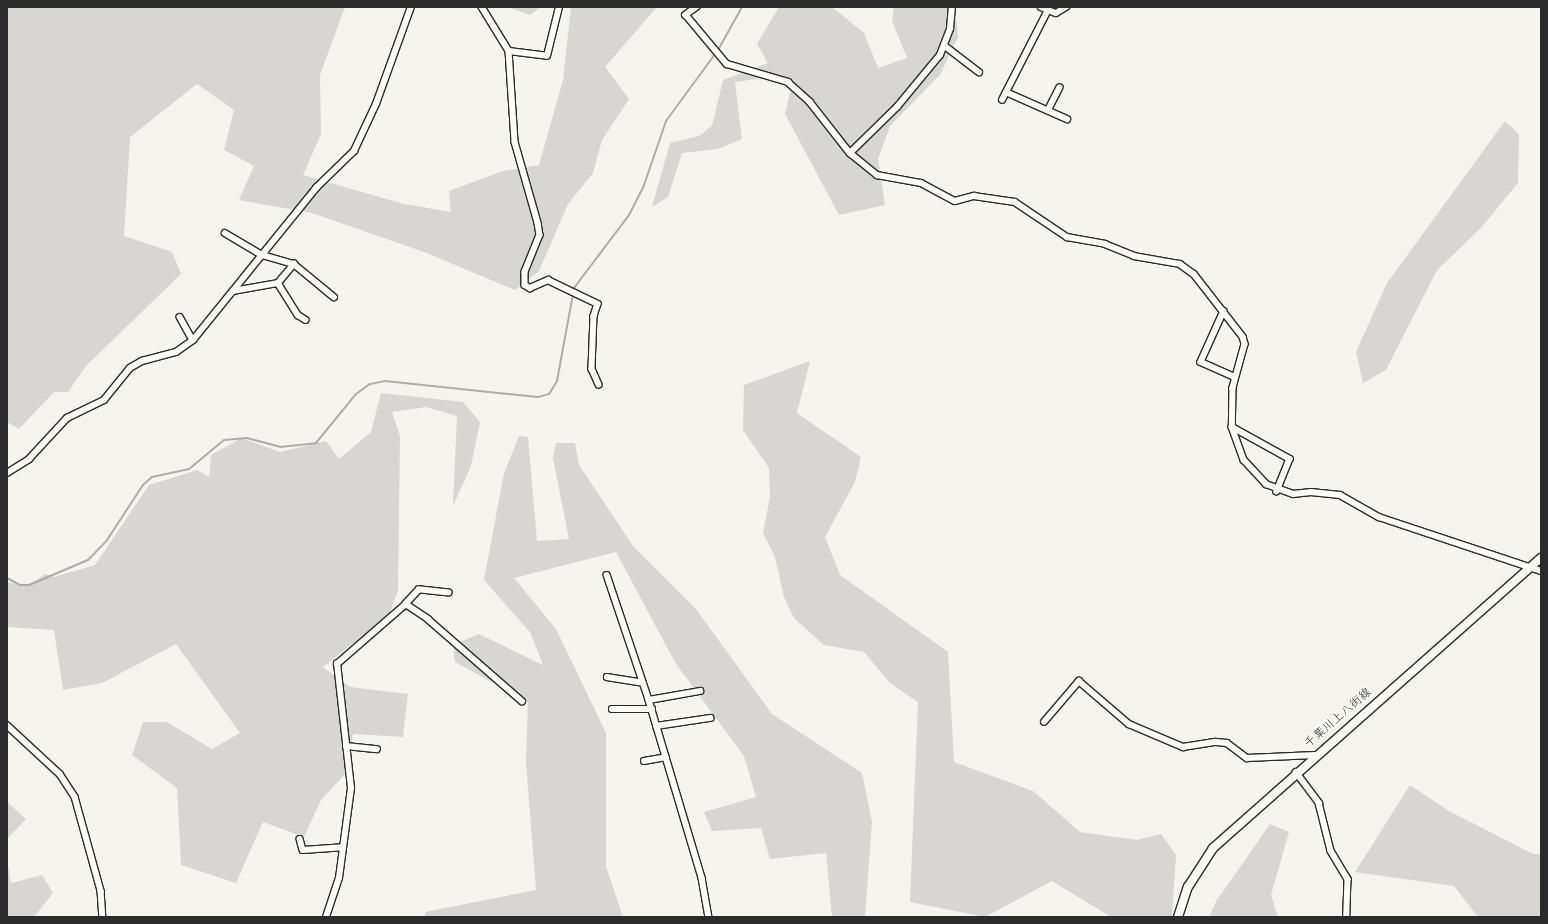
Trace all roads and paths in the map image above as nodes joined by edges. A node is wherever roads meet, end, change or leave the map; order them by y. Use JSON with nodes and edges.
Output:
{"nodes":[{"id":1,"x":411,"y":7,"type":"edge"},
{"id":2,"x":482,"y":7,"type":"edge"},
{"id":3,"x":559,"y":7,"type":"edge"},
{"id":4,"x":697,"y":7,"type":"edge"},
{"id":5,"x":952,"y":7,"type":"edge"},
{"id":6,"x":1041,"y":7,"type":"edge"},
{"id":7,"x":1066,"y":7,"type":"edge"},
{"id":8,"x":1048,"y":10,"type":"junction"},
{"id":9,"x":945,"y":46,"type":"junction"},
{"id":10,"x":509,"y":51,"type":"junction"},
{"id":11,"x":979,"y":72,"type":"dead end"},
{"id":12,"x":1059,"y":88,"type":"dead end"},
{"id":13,"x":1006,"y":92,"type":"junction"},
{"id":14,"x":1002,"y":100,"type":"dead end"},
{"id":15,"x":1048,"y":110,"type":"junction"},
{"id":16,"x":1068,"y":119,"type":"dead end"},
{"id":17,"x":850,"y":153,"type":"junction"},
{"id":18,"x":225,"y":233,"type":"dead end"},
{"id":19,"x":262,"y":255,"type":"junction"},
{"id":20,"x":294,"y":264,"type":"junction"},
{"id":21,"x":278,"y":283,"type":"junction"},
{"id":22,"x":233,"y":291,"type":"junction"},
{"id":23,"x":334,"y":297,"type":"dead end"},
{"id":24,"x":1224,"y":311,"type":"junction"},
{"id":25,"x":180,"y":317,"type":"dead end"},
{"id":26,"x":306,"y":320,"type":"dead end"},
{"id":27,"x":193,"y":340,"type":"junction"},
{"id":28,"x":1234,"y":377,"type":"junction"},
{"id":29,"x":599,"y":385,"type":"dead end"},
{"id":30,"x":1232,"y":427,"type":"junction"},
{"id":31,"x":7,"y":473,"type":"edge"},
{"id":32,"x":1277,"y":491,"type":"junction"},
{"id":33,"x":1541,"y":558,"type":"edge"},
{"id":34,"x":1530,"y":567,"type":"junction"},
{"id":35,"x":1541,"y":571,"type":"edge"},
{"id":36,"x":607,"y":575,"type":"dead end"},
{"id":37,"x":449,"y":593,"type":"dead end"},
{"id":38,"x":406,"y":604,"type":"junction"},
{"id":39,"x":607,"y":677,"type":"dead end"},
{"id":40,"x":643,"y":683,"type":"junction"},
{"id":41,"x":700,"y":691,"type":"dead end"},
{"id":42,"x":649,"y":700,"type":"junction"},
{"id":43,"x":522,"y":701,"type":"dead end"},
{"id":44,"x":612,"y":709,"type":"dead end"},
{"id":45,"x":652,"y":709,"type":"junction"},
{"id":46,"x":710,"y":718,"type":"dead end"},
{"id":47,"x":1044,"y":722,"type":"dead end"},
{"id":48,"x":7,"y":726,"type":"edge"},
{"id":49,"x":656,"y":726,"type":"junction"},
{"id":50,"x":346,"y":746,"type":"junction"},
{"id":51,"x":377,"y":749,"type":"dead end"},
{"id":52,"x":1315,"y":755,"type":"junction"},
{"id":53,"x":666,"y":757,"type":"junction"},
{"id":54,"x":644,"y":762,"type":"dead end"},
{"id":55,"x":1296,"y":771,"type":"junction"},
{"id":56,"x":300,"y":838,"type":"dead end"},
{"id":57,"x":342,"y":847,"type":"junction"},
{"id":58,"x":104,"y":917,"type":"edge"},
{"id":59,"x":326,"y":917,"type":"edge"},
{"id":60,"x":709,"y":917,"type":"edge"},
{"id":61,"x":1178,"y":917,"type":"edge"},
{"id":62,"x":1347,"y":917,"type":"edge"}],
"edges":[{"from":1,"to":19,"type":"street"},
{"from":2,"to":10,"type":"street"},
{"from":3,"to":10,"type":"street"},
{"from":4,"to":17,"type":"street"},
{"from":5,"to":9,"type":"street"},
{"from":6,"to":8,"type":"street"},
{"from":7,"to":8,"type":"street"},
{"from":8,"to":13,"type":"street"},
{"from":9,"to":11,"type":"street"},
{"from":9,"to":17,"type":"street"},
{"from":10,"to":29,"type":"street"},
{"from":12,"to":15,"type":"street"},
{"from":13,"to":14,"type":"street"},
{"from":13,"to":15,"type":"street"},
{"from":15,"to":16,"type":"street"},
{"from":17,"to":24,"type":"street"},
{"from":18,"to":19,"type":"street"},
{"from":19,"to":20,"type":"street"},
{"from":19,"to":22,"type":"street"},
{"from":20,"to":21,"type":"street"},
{"from":20,"to":23,"type":"street"},
{"from":21,"to":22,"type":"street"},
{"from":21,"to":26,"type":"street"},
{"from":22,"to":27,"type":"street"},
{"from":24,"to":28,"type":"street"},
{"from":24,"to":28,"type":"street"},
{"from":25,"to":27,"type":"street"},
{"from":27,"to":31,"type":"street"},
{"from":28,"to":30,"type":"street"},
{"from":30,"to":32,"type":"street"},
{"from":30,"to":32,"type":"street"},
{"from":32,"to":34,"type":"street"},
{"from":33,"to":34,"type":"main road","name":"千葉川上八街線"},
{"from":34,"to":35,"type":"street"},
{"from":34,"to":52,"type":"main road","name":"千葉川上八街線"},
{"from":36,"to":40,"type":"street"},
{"from":37,"to":38,"type":"street"},
{"from":38,"to":43,"type":"street"},
{"from":38,"to":50,"type":"street"},
{"from":39,"to":40,"type":"street"},
{"from":40,"to":42,"type":"street"},
{"from":41,"to":42,"type":"street"},
{"from":42,"to":45,"type":"street"},
{"from":44,"to":45,"type":"street"},
{"from":45,"to":49,"type":"street"},
{"from":46,"to":49,"type":"street"},
{"from":47,"to":52,"type":"street"},
{"from":48,"to":58,"type":"street"},
{"from":49,"to":53,"type":"street"},
{"from":50,"to":51,"type":"street"},
{"from":50,"to":57,"type":"street"},
{"from":52,"to":55,"type":"main road","name":"千葉川上八街線"},
{"from":53,"to":54,"type":"street"},
{"from":53,"to":60,"type":"street"},
{"from":55,"to":61,"type":"main road","name":"千葉川上八街線"},
{"from":55,"to":62,"type":"street"},
{"from":56,"to":57,"type":"street"},
{"from":57,"to":59,"type":"street"}]}
